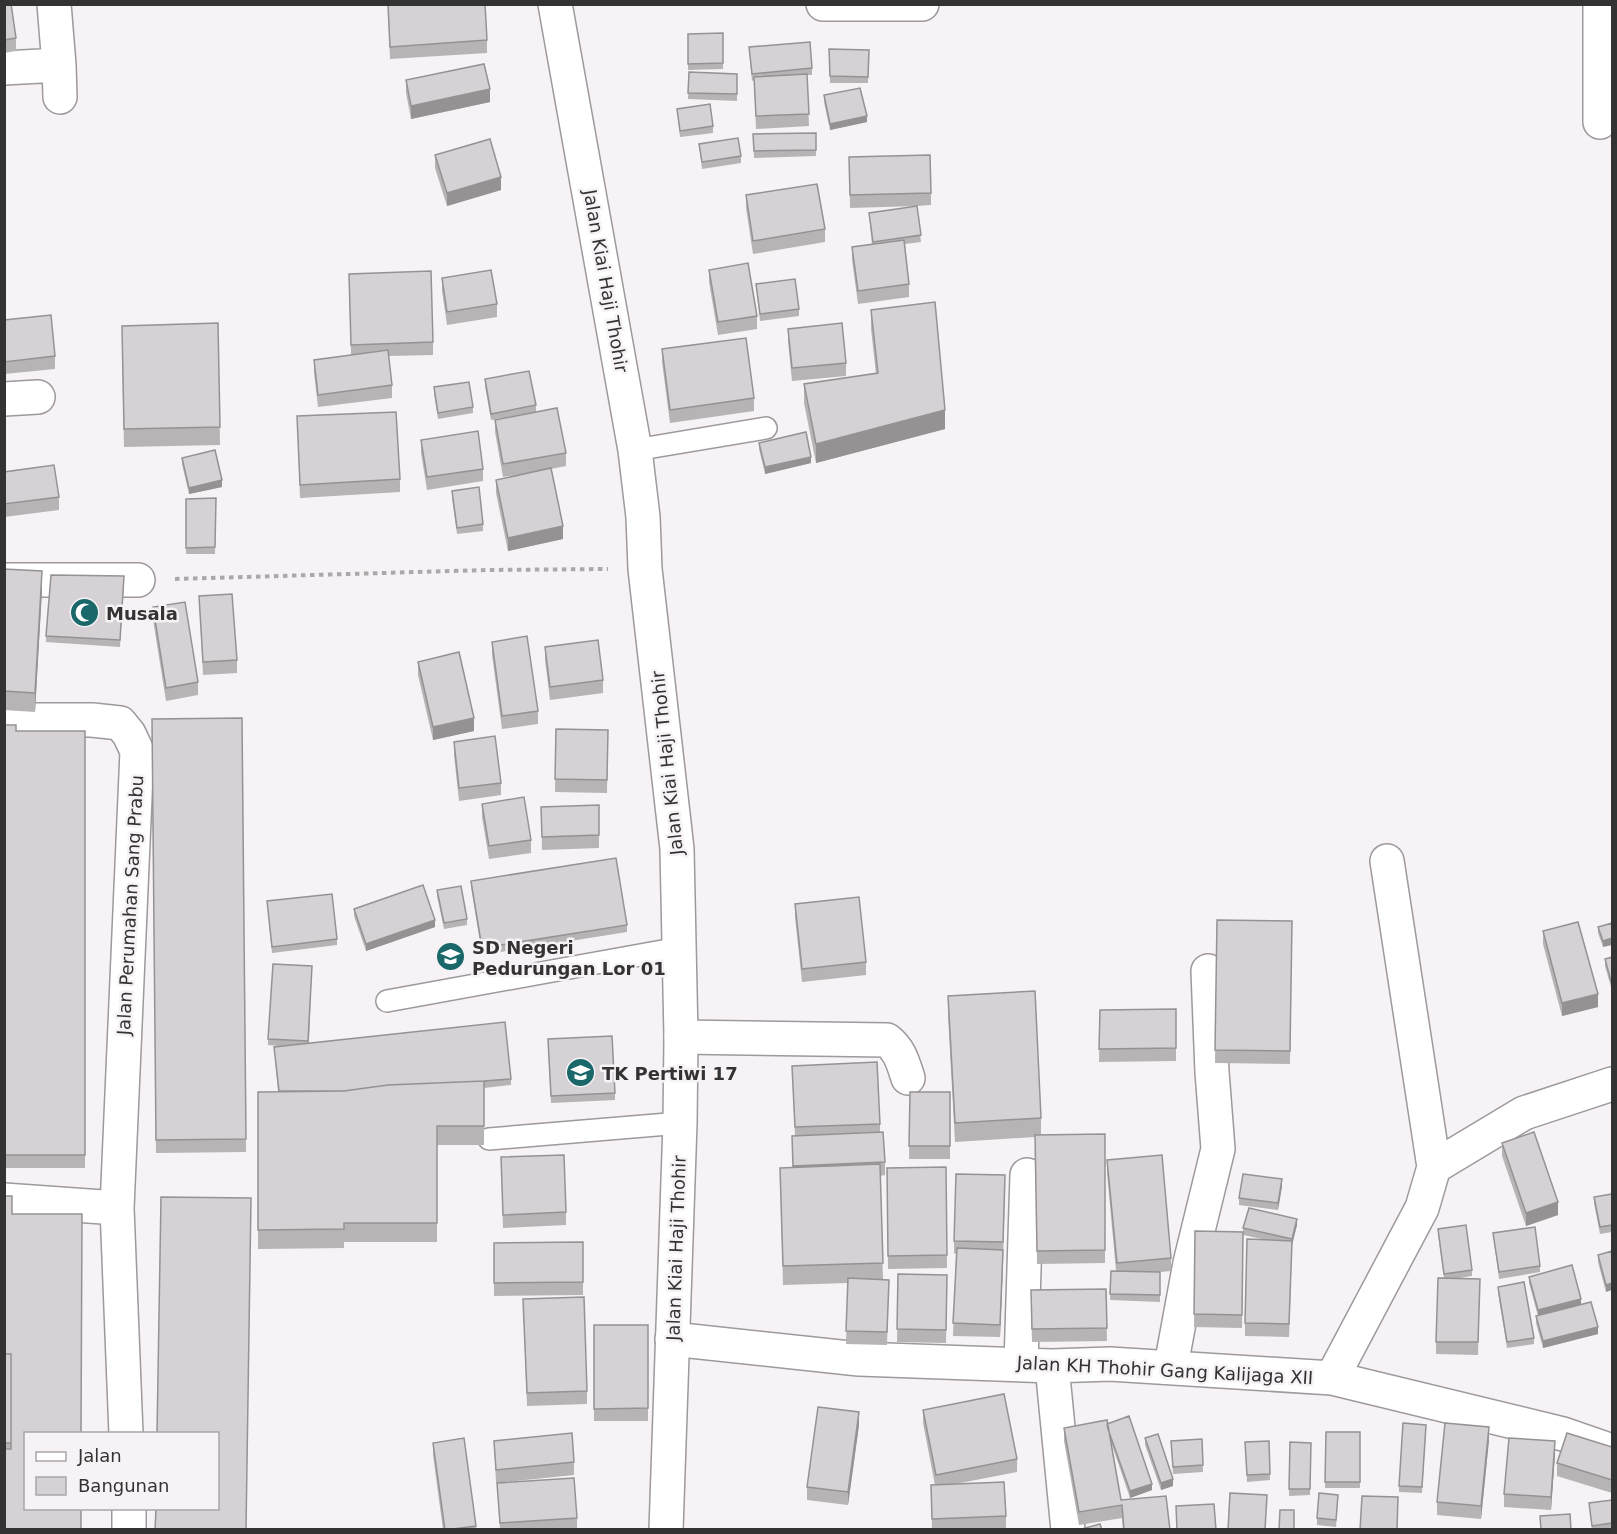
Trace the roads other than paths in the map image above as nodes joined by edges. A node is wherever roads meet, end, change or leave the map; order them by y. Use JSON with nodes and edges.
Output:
{"nodes":[{"id":1,"x":54,"y":4,"type":"edge"},
{"id":2,"x":555,"y":4,"type":"edge"},
{"id":3,"x":822,"y":4,"type":"edge"},
{"id":4,"x":922,"y":4,"type":"edge"},
{"id":5,"x":1600,"y":4,"type":"edge"},
{"id":6,"x":59,"y":65,"type":"junction"},
{"id":7,"x":4,"y":69,"type":"edge"},
{"id":8,"x":60,"y":97,"type":"dead end"},
{"id":9,"x":1600,"y":122,"type":"dead end"},
{"id":10,"x":38,"y":397,"type":"dead end"},
{"id":11,"x":4,"y":399,"type":"edge"},
{"id":12,"x":766,"y":428,"type":"dead end"},
{"id":13,"x":636,"y":450,"type":"junction"},
{"id":14,"x":4,"y":580,"type":"edge"},
{"id":15,"x":138,"y":580,"type":"road end"},
{"id":16,"x":4,"y":720,"type":"edge"},
{"id":17,"x":1387,"y":861,"type":"dead end"},
{"id":18,"x":679,"y":948,"type":"junction"},
{"id":19,"x":1208,"y":971,"type":"dead end"},
{"id":20,"x":387,"y":1001,"type":"dead end"},
{"id":21,"x":681,"y":1037,"type":"junction"},
{"id":22,"x":908,"y":1078,"type":"dead end"},
{"id":23,"x":1612,"y":1083,"type":"edge"},
{"id":24,"x":680,"y":1123,"type":"junction"},
{"id":25,"x":489,"y":1139,"type":"dead end"},
{"id":26,"x":1434,"y":1167,"type":"junction"},
{"id":27,"x":1027,"y":1175,"type":"dead end"},
{"id":28,"x":4,"y":1200,"type":"edge"},
{"id":29,"x":117,"y":1208,"type":"junction"},
{"id":30,"x":672,"y":1339,"type":"junction"},
{"id":31,"x":1036,"y":1364,"type":"junction"},
{"id":32,"x":1171,"y":1366,"type":"junction"},
{"id":33,"x":1332,"y":1378,"type":"junction"},
{"id":34,"x":126,"y":1432,"type":"edge"},
{"id":35,"x":1612,"y":1451,"type":"edge"},
{"id":36,"x":129,"y":1510,"type":"edge"},
{"id":37,"x":129,"y":1530,"type":"edge"},
{"id":38,"x":666,"y":1530,"type":"edge"},
{"id":39,"x":1068,"y":1530,"type":"edge"}],
"edges":[{"from":1,"to":6,"type":"street"},
{"from":2,"to":13,"type":"street","name":"Jalan Kiai Haji Thohir"},
{"from":3,"to":4,"type":"street"},
{"from":5,"to":9,"type":"street"},
{"from":6,"to":7,"type":"street"},
{"from":6,"to":8,"type":"street"},
{"from":10,"to":11,"type":"street"},
{"from":12,"to":13,"type":"lane"},
{"from":13,"to":18,"type":"street","name":"Jalan Kiai Haji Thohir"},
{"from":14,"to":15,"type":"street"},
{"from":16,"to":29,"type":"street","name":"Jalan Perumahan Sang Prabu"},
{"from":17,"to":26,"type":"street"},
{"from":18,"to":20,"type":"lane"},
{"from":18,"to":21,"type":"street","name":"Jalan Kiai Haji Thohir"},
{"from":19,"to":32,"type":"street"},
{"from":21,"to":22,"type":"street"},
{"from":21,"to":24,"type":"street","name":"Jalan Kiai Haji Thohir"},
{"from":23,"to":26,"type":"street"},
{"from":24,"to":25,"type":"lane"},
{"from":24,"to":30,"type":"street","name":"Jalan Kiai Haji Thohir"},
{"from":26,"to":33,"type":"street"},
{"from":27,"to":31,"type":"street"},
{"from":28,"to":29,"type":"street"},
{"from":29,"to":34,"type":"street","name":"Jalan Perumahan Sang Prabu"},
{"from":30,"to":31,"type":"street","name":"Jalan KH Thohir Gang Kalijaga XII"},
{"from":30,"to":38,"type":"street","name":"Jalan Kiai Haji Thohir"},
{"from":31,"to":32,"type":"street","name":"Jalan KH Thohir Gang Kalijaga XII"},
{"from":31,"to":39,"type":"street"},
{"from":32,"to":33,"type":"street","name":"Jalan KH Thohir Gang Kalijaga XII"},
{"from":33,"to":35,"type":"street","name":"Jalan KH Thohir Gang Kalijaga XII"},
{"from":36,"to":37,"type":"street"}]}
